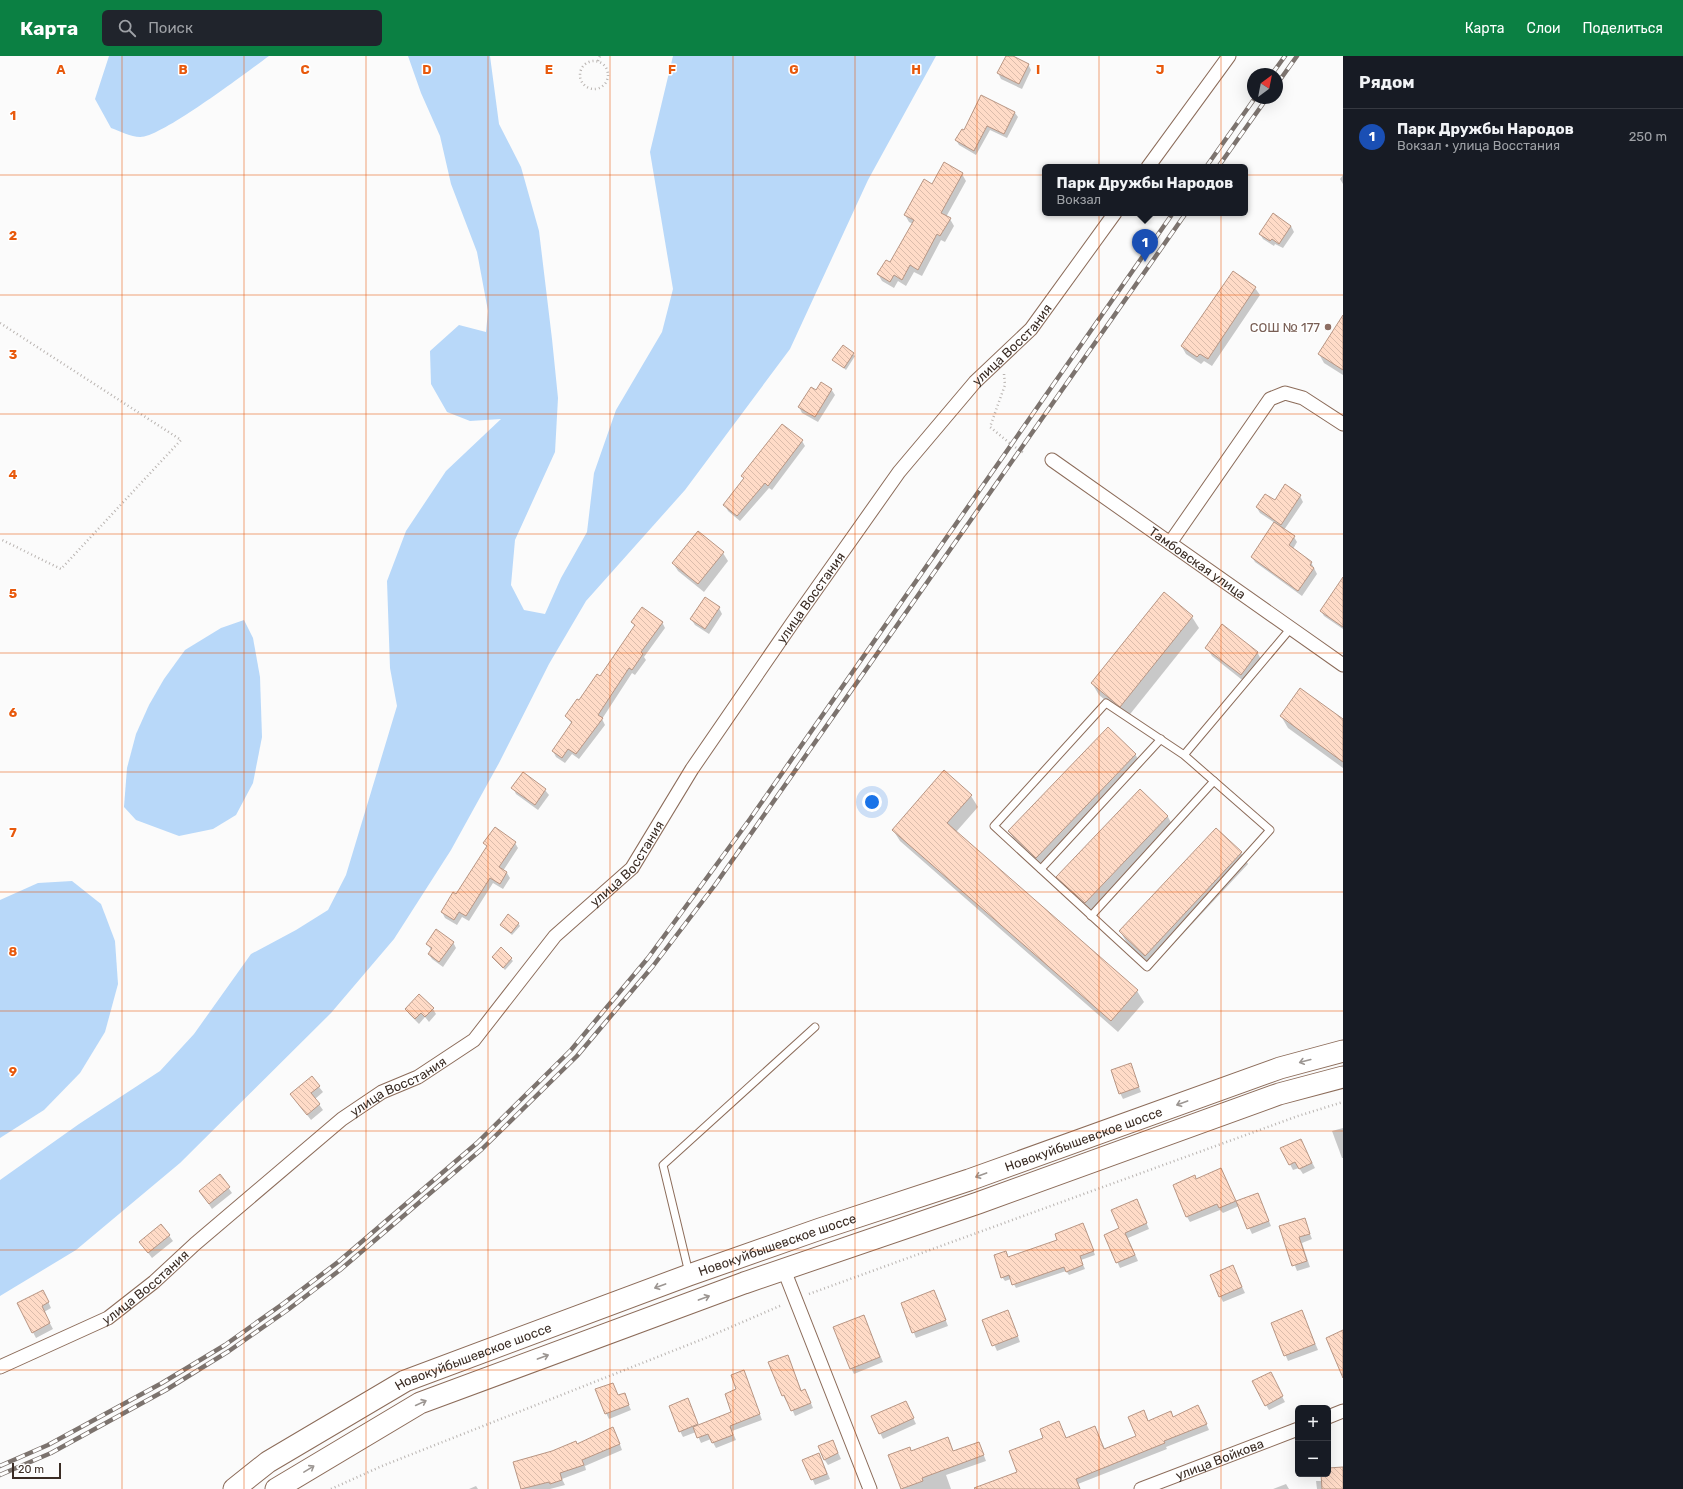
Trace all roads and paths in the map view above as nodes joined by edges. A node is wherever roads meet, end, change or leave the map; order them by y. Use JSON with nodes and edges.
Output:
{"nodes":[{"id":1,"x":600,"y":56,"type":"edge"},
{"id":2,"x":1229,"y":56,"type":"edge"},
{"id":3,"x":598,"y":61,"type":"junction"},
{"id":4,"x":1150,"y":164,"type":"edge"},
{"id":5,"x":1113,"y":216,"type":"edge"},
{"id":6,"x":0,"y":323,"type":"edge"},
{"id":7,"x":1003,"y":355,"type":"junction"},
{"id":8,"x":1343,"y":424,"type":"edge"},
{"id":9,"x":1024,"y":453,"type":"dead end"},
{"id":10,"x":1052,"y":460,"type":"dead end"},
{"id":11,"x":0,"y":539,"type":"edge"},
{"id":12,"x":1170,"y":543,"type":"junction"},
{"id":13,"x":1291,"y":628,"type":"junction"},
{"id":14,"x":1343,"y":665,"type":"edge"},
{"id":15,"x":1161,"y":739,"type":"junction"},
{"id":16,"x":1184,"y":755,"type":"junction"},
{"id":17,"x":1214,"y":780,"type":"junction"},
{"id":18,"x":1041,"y":869,"type":"junction"},
{"id":19,"x":1091,"y":916,"type":"junction"},
{"id":20,"x":816,"y":1027,"type":"dead end"},
{"id":21,"x":1343,"y":1051,"type":"edge"},
{"id":22,"x":1343,"y":1076,"type":"edge"},
{"id":23,"x":1343,"y":1102,"type":"edge"},
{"id":24,"x":784,"y":1270,"type":"junction"},
{"id":25,"x":689,"y":1275,"type":"junction"},
{"id":26,"x":795,"y":1299,"type":"junction"},
{"id":27,"x":0,"y":1367,"type":"edge"},
{"id":28,"x":1343,"y":1411,"type":"edge"},
{"id":29,"x":1331,"y":1416,"type":"edge"},
{"id":30,"x":1295,"y":1430,"type":"edge"},
{"id":31,"x":234,"y":1489,"type":"edge"},
{"id":32,"x":276,"y":1489,"type":"edge"},
{"id":33,"x":331,"y":1489,"type":"edge"},
{"id":34,"x":870,"y":1489,"type":"edge"},
{"id":35,"x":1142,"y":1489,"type":"edge"}],
"edges":[{"from":1,"to":3,"type":"path"},
{"from":2,"to":4,"type":"street"},
{"from":3,"to":3,"type":"path"},
{"from":5,"to":7,"type":"street","name":"улица Восстания"},
{"from":6,"to":11,"type":"path"},
{"from":7,"to":9,"type":"path"},
{"from":7,"to":27,"type":"street","name":"улица Восстания"},
{"from":8,"to":12,"type":"street"},
{"from":10,"to":12,"type":"street","name":"Тамбовская улица"},
{"from":12,"to":13,"type":"street","name":"Тамбовская улица"},
{"from":13,"to":14,"type":"street","name":"Тамбовская улица"},
{"from":13,"to":16,"type":"lane"},
{"from":15,"to":16,"type":"lane"},
{"from":15,"to":18,"type":"lane"},
{"from":15,"to":18,"type":"lane"},
{"from":16,"to":17,"type":"lane"},
{"from":17,"to":19,"type":"lane"},
{"from":17,"to":19,"type":"lane"},
{"from":18,"to":19,"type":"lane"},
{"from":20,"to":25,"type":"lane"},
{"from":21,"to":25,"type":"main road","name":"Новокуйбышевское шоссе","one_way":true},
{"from":22,"to":24,"type":"main road","name":"Новокуйбышевское шоссе"},
{"from":23,"to":26,"type":"path"},
{"from":24,"to":26,"type":"street"},
{"from":32,"to":24,"type":"main road","name":"Новокуйбышевское шоссе","one_way":true},
{"from":25,"to":31,"type":"main road","name":"Новокуйбышевское шоссе","one_way":true},
{"from":26,"to":33,"type":"path"},
{"from":26,"to":34,"type":"street"},
{"from":28,"to":29,"type":"street"},
{"from":30,"to":35,"type":"street","name":"улица Войкова"}]}
